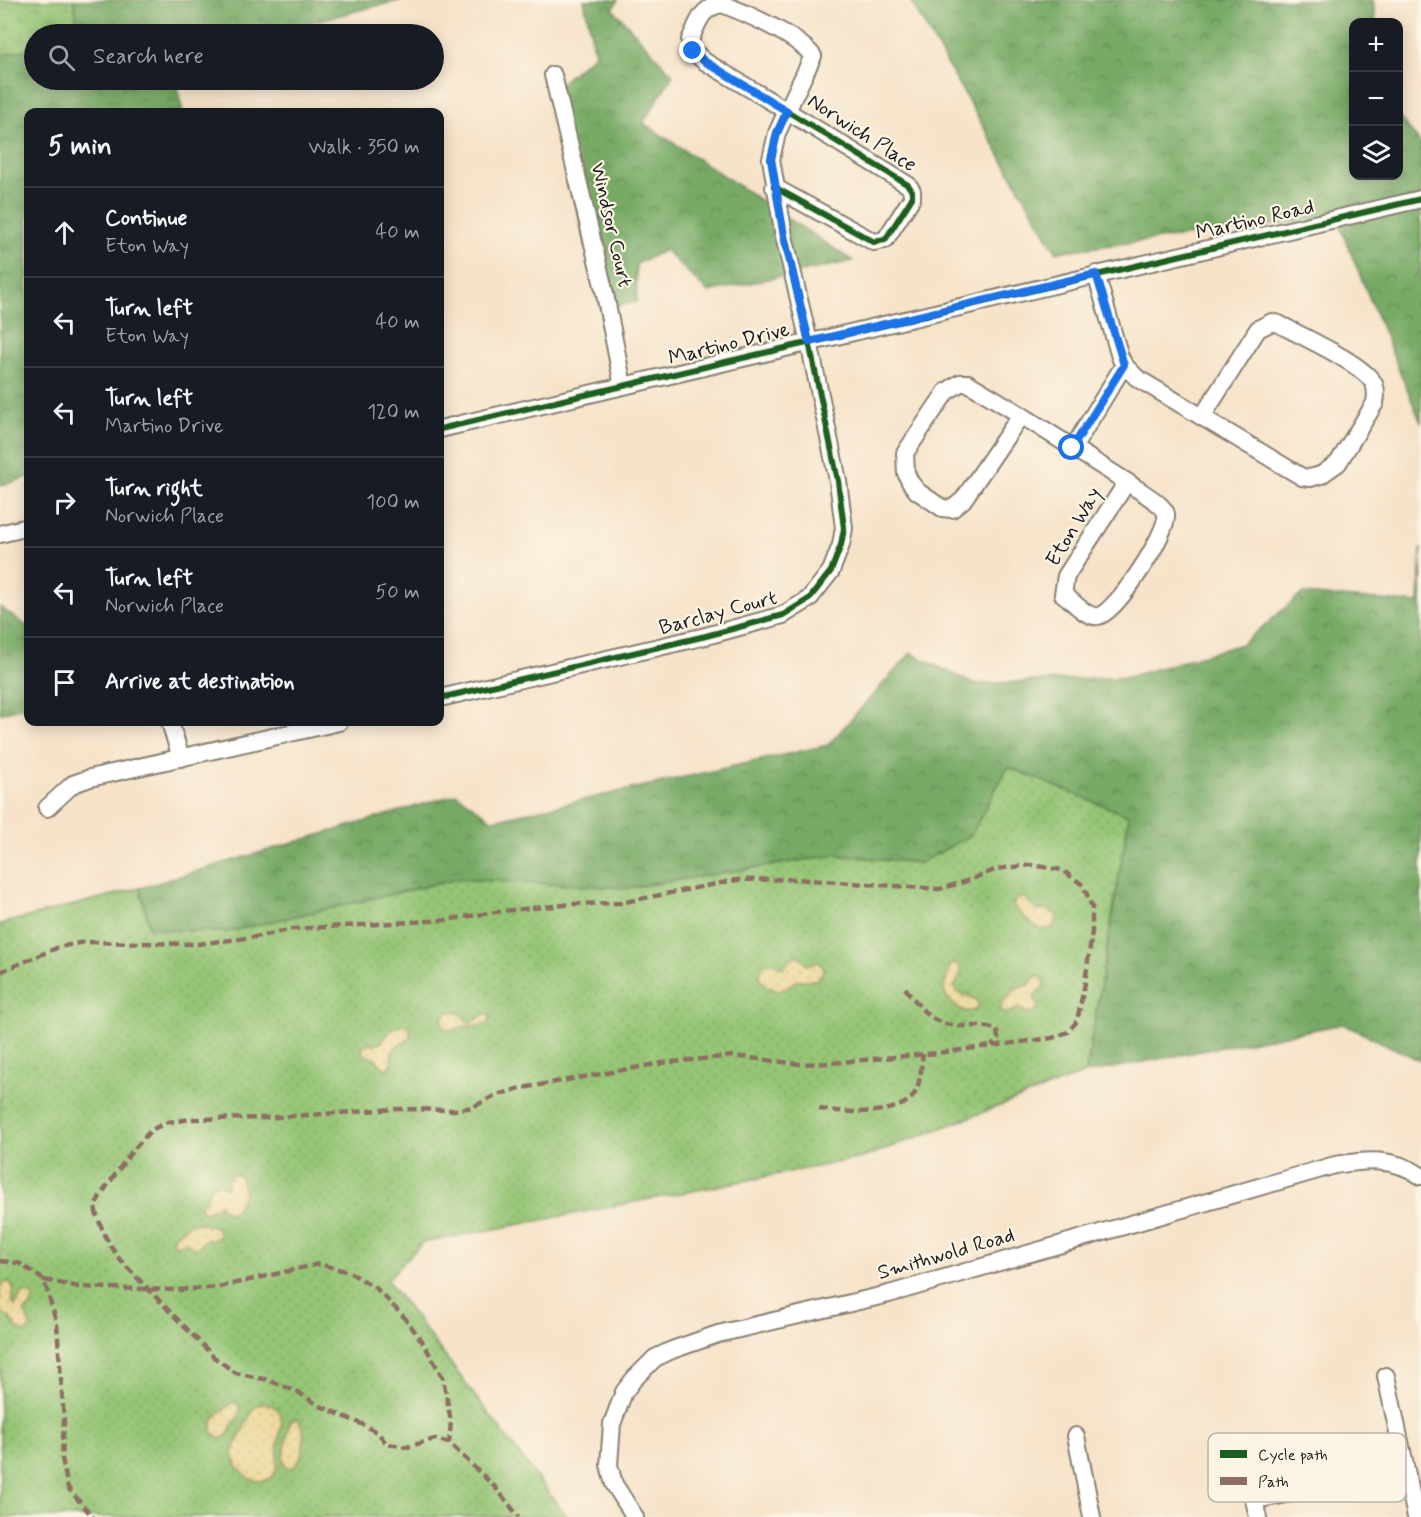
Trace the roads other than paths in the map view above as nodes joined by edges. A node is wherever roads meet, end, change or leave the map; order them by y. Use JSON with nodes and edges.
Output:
{"nodes":[{"id":1,"x":553,"y":75,"type":"dead end"},
{"id":2,"x":787,"y":111,"type":"junction"},
{"id":3,"x":774,"y":187,"type":"junction"},
{"id":4,"x":1421,"y":198,"type":"edge"},
{"id":5,"x":1096,"y":274,"type":"junction"},
{"id":6,"x":809,"y":342,"type":"junction"},
{"id":7,"x":1124,"y":365,"type":"junction"},
{"id":8,"x":623,"y":386,"type":"junction"},
{"id":9,"x":1021,"y":415,"type":"junction"},
{"id":10,"x":1202,"y":417,"type":"junction"},
{"id":11,"x":444,"y":428,"type":"edge"},
{"id":12,"x":1072,"y":448,"type":"junction"},
{"id":13,"x":1127,"y":482,"type":"junction"},
{"id":14,"x":24,"y":528,"type":"edge"},
{"id":15,"x":0,"y":534,"type":"edge"},
{"id":16,"x":444,"y":697,"type":"edge"},
{"id":17,"x":171,"y":726,"type":"edge"},
{"id":18,"x":321,"y":726,"type":"edge"},
{"id":19,"x":181,"y":758,"type":"junction"},
{"id":20,"x":47,"y":808,"type":"dead end"},
{"id":21,"x":1421,"y":1176,"type":"edge"},
{"id":22,"x":1386,"y":1376,"type":"dead end"},
{"id":23,"x":1398,"y":1433,"type":"edge"},
{"id":24,"x":1076,"y":1436,"type":"dead end"},
{"id":25,"x":1406,"y":1471,"type":"edge"},
{"id":26,"x":1255,"y":1502,"type":"edge"},
{"id":27,"x":635,"y":1517,"type":"edge"},
{"id":28,"x":1092,"y":1517,"type":"edge"},
{"id":29,"x":1258,"y":1517,"type":"edge"},
{"id":30,"x":1416,"y":1517,"type":"edge"}],
"edges":[{"from":1,"to":8,"type":"street","name":"Windsor Court"},
{"from":2,"to":2,"type":"street","name":"Norwich Place"},
{"from":2,"to":3,"type":"street","name":"Norwich Place"},
{"from":2,"to":3,"type":"street","name":"Norwich Place"},
{"from":3,"to":6,"type":"street","name":"Norwich Place"},
{"from":4,"to":5,"type":"street","name":"Martino Road"},
{"from":5,"to":6,"type":"street","name":"Martino Drive"},
{"from":5,"to":7,"type":"street"},
{"from":6,"to":8,"type":"street","name":"Martino Drive"},
{"from":6,"to":16,"type":"street","name":"Barclay Court"},
{"from":7,"to":10,"type":"street"},
{"from":7,"to":12,"type":"street"},
{"from":8,"to":11,"type":"street","name":"Martino Drive"},
{"from":9,"to":9,"type":"street","name":"Eton Way"},
{"from":9,"to":12,"type":"street","name":"Eton Way"},
{"from":10,"to":10,"type":"street"},
{"from":12,"to":13,"type":"street","name":"Eton Way"},
{"from":13,"to":13,"type":"street","name":"Eton Way"},
{"from":14,"to":15,"type":"street"},
{"from":17,"to":19,"type":"street"},
{"from":18,"to":19,"type":"street"},
{"from":19,"to":20,"type":"street"},
{"from":21,"to":27,"type":"street","name":"Smithwold Road"},
{"from":22,"to":23,"type":"street"},
{"from":24,"to":28,"type":"street"},
{"from":25,"to":30,"type":"street"},
{"from":26,"to":29,"type":"street"}]}
